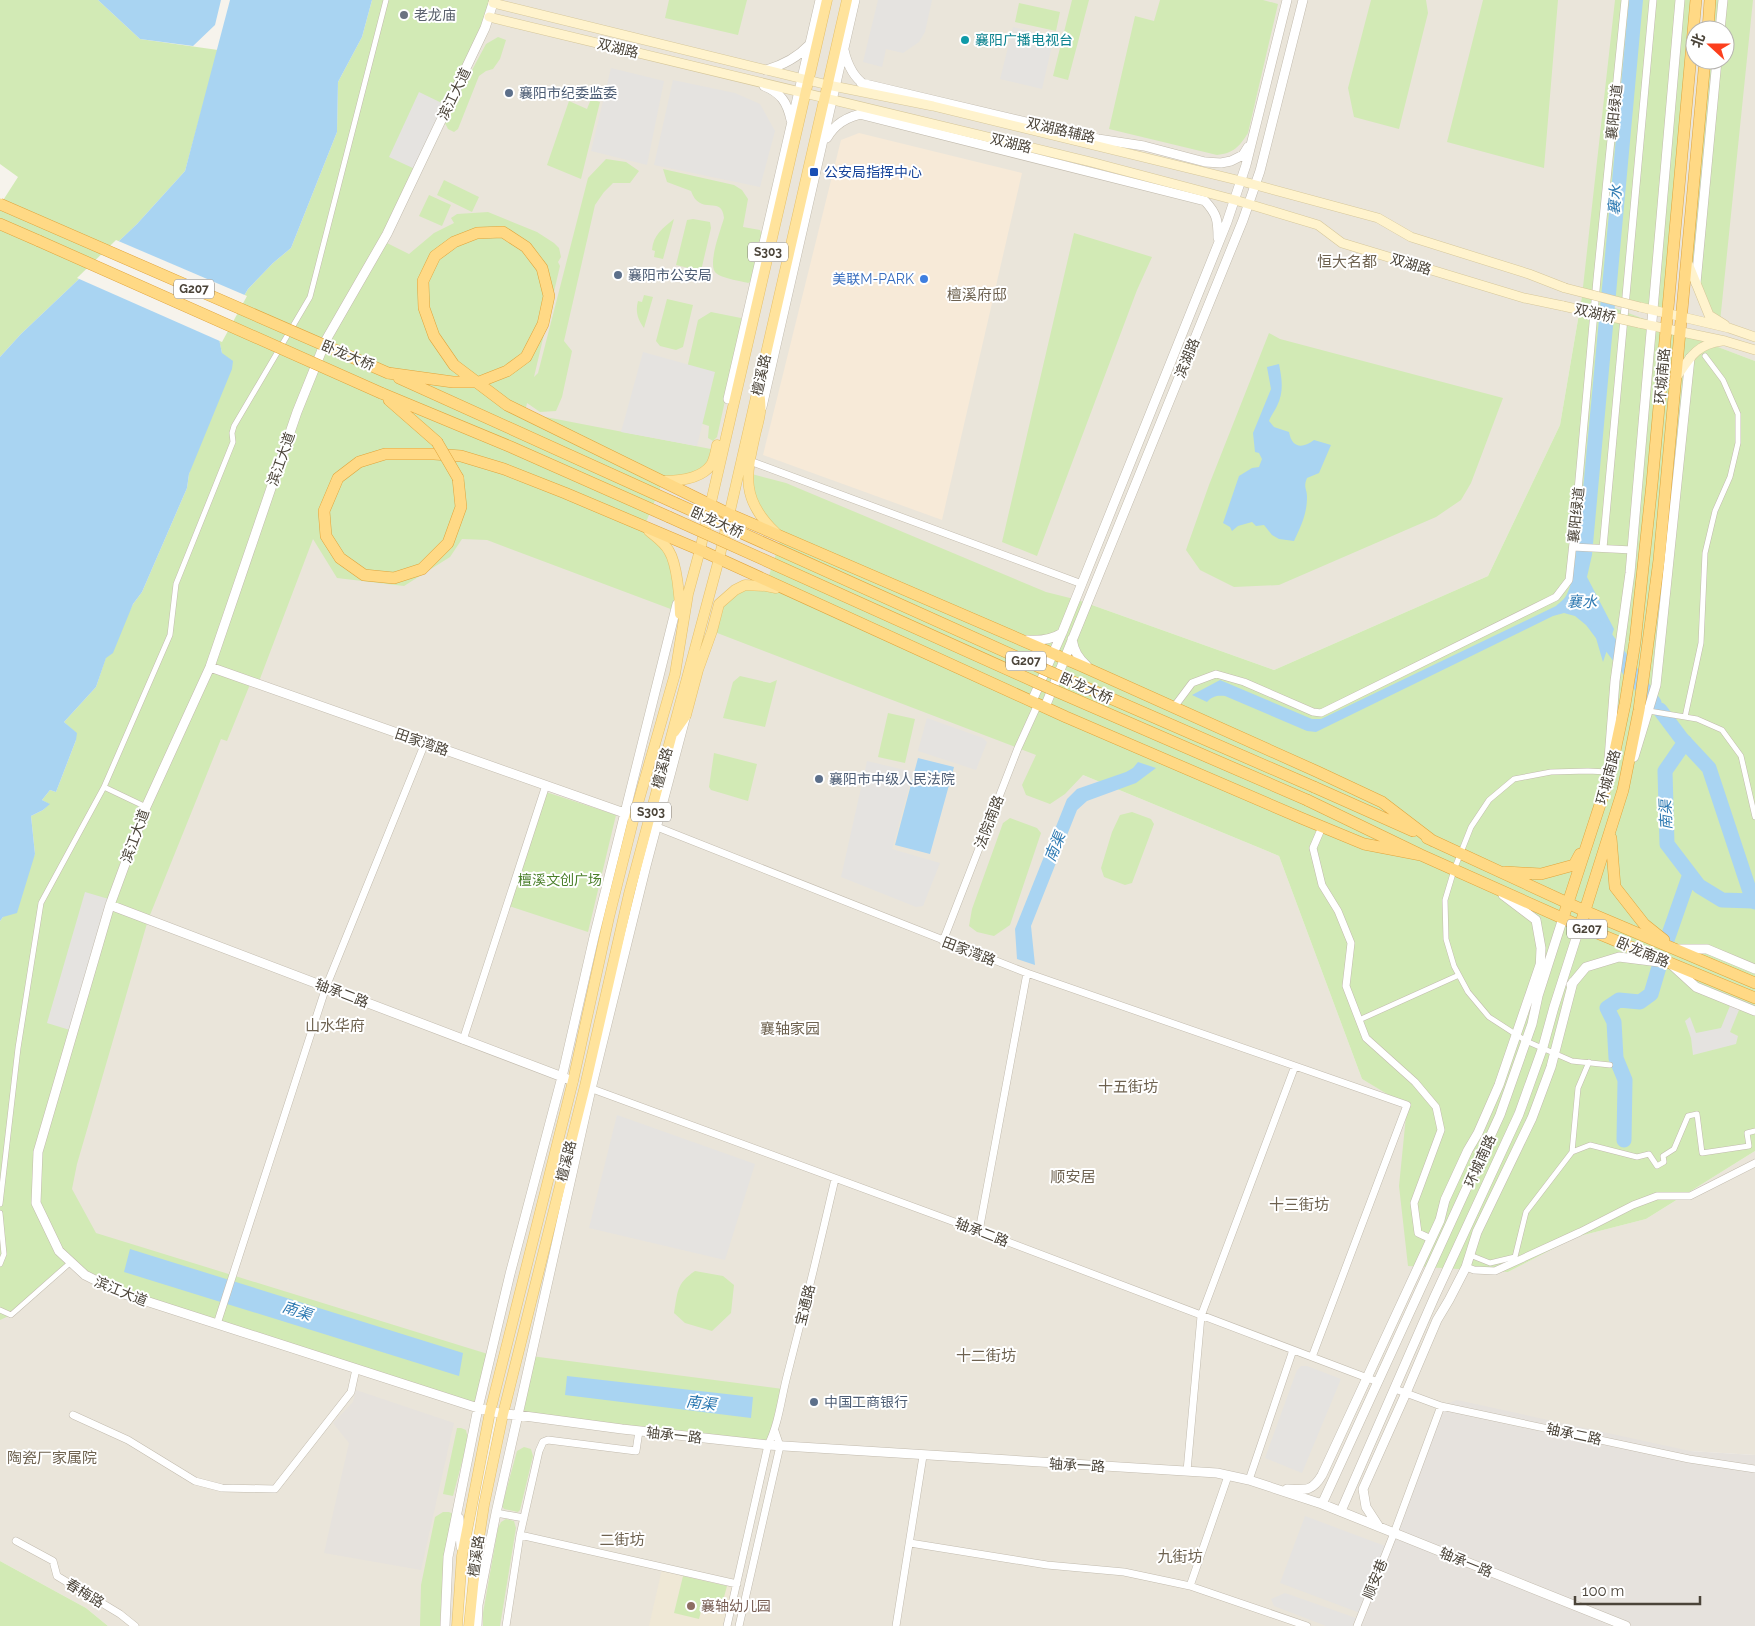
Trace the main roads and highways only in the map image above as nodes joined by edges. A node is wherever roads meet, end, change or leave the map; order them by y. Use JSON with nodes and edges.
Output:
{"nodes":[{"id":1,"x":827,"y":0,"type":"edge"},
{"id":2,"x":848,"y":0,"type":"edge"},
{"id":3,"x":1696,"y":0,"type":"edge"},
{"id":4,"x":1710,"y":0,"type":"edge"},
{"id":5,"x":493,"y":2,"type":"edge"},
{"id":6,"x":489,"y":17,"type":"road end"},
{"id":7,"x":1709,"y":20,"type":"edge"},
{"id":8,"x":1704,"y":70,"type":"edge"},
{"id":9,"x":805,"y":79,"type":"junction"},
{"id":10,"x":832,"y":85,"type":"junction"},
{"id":11,"x":802,"y":93,"type":"junction"},
{"id":12,"x":829,"y":99,"type":"junction"},
{"id":13,"x":0,"y":204,"type":"edge"},
{"id":14,"x":0,"y":224,"type":"edge"},
{"id":15,"x":1686,"y":258,"type":"junction"},
{"id":16,"x":1529,"y":274,"type":"joint"},
{"id":17,"x":1524,"y":298,"type":"joint"},
{"id":18,"x":1668,"y":313,"type":"junction"},
{"id":19,"x":1681,"y":316,"type":"junction"},
{"id":20,"x":1729,"y":328,"type":"junction"},
{"id":21,"x":1666,"y":329,"type":"junction"},
{"id":22,"x":1680,"y":332,"type":"junction"},
{"id":23,"x":1755,"y":337,"type":"edge"},
{"id":24,"x":1725,"y":341,"type":"junction"},
{"id":25,"x":1755,"y":350,"type":"edge"},
{"id":26,"x":388,"y":373,"type":"junction"},
{"id":27,"x":1675,"y":380,"type":"junction"},
{"id":28,"x":738,"y":381,"type":"junction"},
{"id":29,"x":758,"y":387,"type":"junction"},
{"id":30,"x":381,"y":393,"type":"junction"},
{"id":31,"x":746,"y":459,"type":"junction"},
{"id":32,"x":663,"y":481,"type":"junction"},
{"id":33,"x":710,"y":505,"type":"junction"},
{"id":34,"x":729,"y":514,"type":"junction"},
{"id":35,"x":644,"y":527,"type":"junction"},
{"id":36,"x":782,"y":538,"type":"junction"},
{"id":37,"x":700,"y":550,"type":"junction"},
{"id":38,"x":719,"y":559,"type":"junction"},
{"id":39,"x":794,"y":593,"type":"junction"},
{"id":40,"x":676,"y":665,"type":"junction"},
{"id":41,"x":671,"y":737,"type":"junction"},
{"id":42,"x":1593,"y":830,"type":"junction"},
{"id":43,"x":1610,"y":832,"type":"junction"},
{"id":44,"x":1433,"y":841,"type":"junction"},
{"id":45,"x":1421,"y":855,"type":"junction"},
{"id":46,"x":1500,"y":872,"type":"junction"},
{"id":47,"x":1568,"y":903,"type":"junction"},
{"id":48,"x":1585,"y":911,"type":"junction"},
{"id":49,"x":1563,"y":918,"type":"junction"},
{"id":50,"x":1580,"y":926,"type":"junction"},
{"id":51,"x":1675,"y":949,"type":"junction"},
{"id":52,"x":1755,"y":983,"type":"edge"},
{"id":53,"x":1755,"y":998,"type":"edge"},
{"id":54,"x":473,"y":1621,"type":"edge"},
{"id":55,"x":457,"y":1626,"type":"edge"}],
"edges":[{"from":1,"to":9,"type":"main road","name":"檀溪路","number":"S303"},
{"from":2,"to":10,"type":"main road","name":"檀溪路","number":"S303"},
{"from":3,"to":18,"type":"highway","name":"环城南路"},
{"from":4,"to":7,"type":"highway"},
{"from":5,"to":9,"type":"main road","name":"双湖路"},
{"from":6,"to":11,"type":"main road","name":"双湖路"},
{"from":8,"to":15,"type":"highway","name":"环城南路"},
{"from":9,"to":10,"type":"main road","name":"双湖路"},
{"from":9,"to":11,"type":"main road","name":"檀溪路","number":"S303"},
{"from":10,"to":12,"type":"main road","name":"檀溪路","number":"S303"},
{"from":10,"to":16,"type":"main road","name":"双湖路"},
{"from":11,"to":12,"type":"main road","name":"双湖路"},
{"from":11,"to":28,"type":"main road","name":"檀溪路","number":"S303"},
{"from":12,"to":17,"type":"main road","name":"双湖路"},
{"from":12,"to":29,"type":"main road","name":"檀溪路","number":"S303"},
{"from":13,"to":26,"type":"highway","name":"卧龙大桥","number":"G207","bridge":true},
{"from":14,"to":30,"type":"highway","name":"卧龙大桥","number":"G207","bridge":true},
{"from":15,"to":19,"type":"highway","name":"环城南路"},
{"from":15,"to":20,"type":"main road"},
{"from":16,"to":18,"type":"main road","name":"双湖桥","bridge":true},
{"from":17,"to":21,"type":"main road","name":"双湖桥","bridge":true},
{"from":18,"to":19,"type":"main road"},
{"from":18,"to":21,"type":"highway","name":"环城南路"},
{"from":19,"to":20,"type":"main road"},
{"from":19,"to":22,"type":"highway","name":"环城南路"},
{"from":20,"to":23,"type":"main road"},
{"from":21,"to":22,"type":"main road"},
{"from":21,"to":42,"type":"highway","name":"环城南路"},
{"from":22,"to":24,"type":"main road"},
{"from":22,"to":27,"type":"highway","name":"环城南路"},
{"from":24,"to":25,"type":"main road"},
{"from":24,"to":27,"type":"main road"},
{"from":26,"to":32,"type":"highway"},
{"from":26,"to":44,"type":"highway","name":"卧龙大桥","number":"G207","bridge":true},
{"from":27,"to":43,"type":"highway","name":"环城南路"},
{"from":28,"to":32,"type":"main road"},
{"from":28,"to":33,"type":"main road","name":"檀溪路","number":"S303"},
{"from":29,"to":31,"type":"main road","name":"檀溪路","number":"S303"},
{"from":29,"to":31,"type":"main road"},
{"from":30,"to":35,"type":"highway","bridge":true},
{"from":30,"to":45,"type":"highway","name":"卧龙大桥","number":"G207","bridge":true},
{"from":31,"to":34,"type":"main road","name":"檀溪路","number":"S303"},
{"from":31,"to":36,"type":"main road"},
{"from":32,"to":33,"type":"highway"},
{"from":33,"to":34,"type":"highway"},
{"from":33,"to":37,"type":"main road","name":"檀溪路","number":"S303"},
{"from":34,"to":36,"type":"highway"},
{"from":34,"to":38,"type":"main road","name":"檀溪路","number":"S303"},
{"from":35,"to":37,"type":"highway"},
{"from":35,"to":40,"type":"main road"},
{"from":36,"to":44,"type":"highway"},
{"from":37,"to":38,"type":"highway"},
{"from":37,"to":40,"type":"main road","name":"檀溪路","number":"S303"},
{"from":38,"to":39,"type":"highway"},
{"from":38,"to":41,"type":"main road","name":"檀溪路","number":"S303"},
{"from":39,"to":41,"type":"main road"},
{"from":39,"to":45,"type":"highway"},
{"from":40,"to":55,"type":"main road","name":"檀溪路","number":"S303"},
{"from":41,"to":54,"type":"main road","name":"檀溪路","number":"S303"},
{"from":42,"to":46,"type":"highway"},
{"from":42,"to":47,"type":"highway","name":"环城南路"},
{"from":43,"to":48,"type":"highway","name":"环城南路"},
{"from":43,"to":51,"type":"highway"},
{"from":44,"to":46,"type":"highway","name":"卧龙南路","number":"G207"},
{"from":45,"to":49,"type":"highway","name":"卧龙南路","number":"G207"},
{"from":46,"to":47,"type":"highway","name":"卧龙南路","number":"G207"},
{"from":47,"to":48,"type":"highway","name":"卧龙南路","number":"G207"},
{"from":47,"to":49,"type":"highway","name":"环城南路"},
{"from":48,"to":50,"type":"highway","name":"环城南路"},
{"from":48,"to":51,"type":"highway","name":"卧龙南路","number":"G207"},
{"from":49,"to":50,"type":"highway","name":"卧龙南路","number":"G207"},
{"from":50,"to":53,"type":"highway","name":"卧龙南路","number":"G207"},
{"from":51,"to":52,"type":"highway","name":"卧龙南路","number":"G207"}]}
